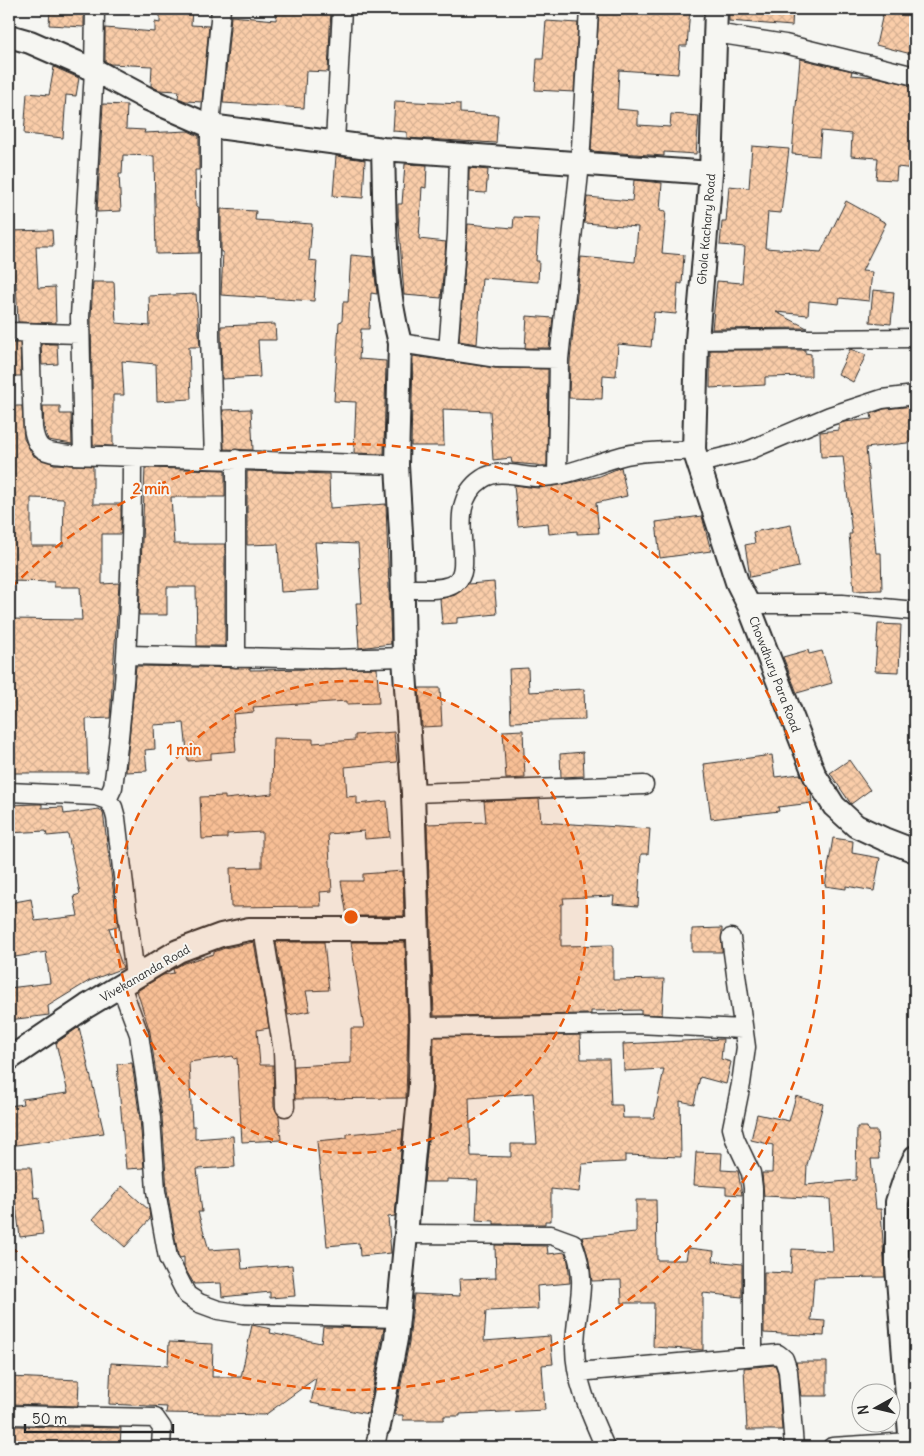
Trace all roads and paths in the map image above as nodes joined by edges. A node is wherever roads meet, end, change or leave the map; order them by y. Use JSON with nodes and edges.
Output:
{"nodes":[{"id":1,"x":95,"y":9,"type":"edge"},
{"id":2,"x":221,"y":9,"type":"edge"},
{"id":3,"x":342,"y":9,"type":"edge"},
{"id":4,"x":589,"y":9,"type":"edge"},
{"id":5,"x":716,"y":9,"type":"edge"},
{"id":6,"x":715,"y":33,"type":"junction"},
{"id":7,"x":9,"y":36,"type":"edge"},
{"id":8,"x":94,"y":70,"type":"junction"},
{"id":9,"x":915,"y":76,"type":"edge"},
{"id":10,"x":210,"y":126,"type":"junction"},
{"id":11,"x":335,"y":142,"type":"junction"},
{"id":12,"x":383,"y":149,"type":"junction"},
{"id":13,"x":460,"y":156,"type":"junction"},
{"id":14,"x":580,"y":164,"type":"junction"},
{"id":15,"x":711,"y":173,"type":"junction"},
{"id":16,"x":9,"y":332,"type":"edge"},
{"id":17,"x":30,"y":333,"type":"junction"},
{"id":18,"x":80,"y":334,"type":"junction"},
{"id":19,"x":915,"y":338,"type":"edge"},
{"id":20,"x":697,"y":340,"type":"junction"},
{"id":21,"x":400,"y":343,"type":"junction"},
{"id":22,"x":448,"y":351,"type":"junction"},
{"id":23,"x":559,"y":359,"type":"junction"},
{"id":24,"x":915,"y":395,"type":"edge"},
{"id":25,"x":83,"y":455,"type":"junction"},
{"id":26,"x":696,"y":456,"type":"junction"},
{"id":27,"x":132,"y":457,"type":"junction"},
{"id":28,"x":214,"y":459,"type":"junction"},
{"id":29,"x":236,"y":460,"type":"junction"},
{"id":30,"x":397,"y":465,"type":"junction"},
{"id":31,"x":557,"y":475,"type":"junction"},
{"id":32,"x":403,"y":589,"type":"junction"},
{"id":33,"x":748,"y":604,"type":"junction"},
{"id":34,"x":915,"y":611,"type":"edge"},
{"id":35,"x":126,"y":655,"type":"junction"},
{"id":36,"x":404,"y":657,"type":"junction"},
{"id":37,"x":236,"y":658,"type":"junction"},
{"id":38,"x":644,"y":785,"type":"dead end"},
{"id":39,"x":9,"y":792,"type":"edge"},
{"id":40,"x":413,"y":792,"type":"junction"},
{"id":41,"x":107,"y":800,"type":"junction"},
{"id":42,"x":915,"y":851,"type":"edge"},
{"id":43,"x":262,"y":929,"type":"junction"},
{"id":44,"x":417,"y":929,"type":"junction"},
{"id":45,"x":730,"y":938,"type":"dead end"},
{"id":46,"x":128,"y":982,"type":"junction"},
{"id":47,"x":421,"y":1027,"type":"junction"},
{"id":48,"x":743,"y":1029,"type":"junction"},
{"id":49,"x":9,"y":1059,"type":"edge"},
{"id":50,"x":285,"y":1108,"type":"dead end"},
{"id":51,"x":915,"y":1157,"type":"edge"},
{"id":52,"x":406,"y":1234,"type":"junction"},
{"id":53,"x":906,"y":1266,"type":"edge"},
{"id":54,"x":398,"y":1318,"type":"junction"},
{"id":55,"x":753,"y":1356,"type":"junction"},
{"id":56,"x":578,"y":1372,"type":"junction"},
{"id":57,"x":9,"y":1415,"type":"edge"},
{"id":58,"x":377,"y":1437,"type":"edge"},
{"id":59,"x":911,"y":1444,"type":"edge"},
{"id":60,"x":161,"y":1447,"type":"edge"},
{"id":61,"x":605,"y":1447,"type":"edge"},
{"id":62,"x":794,"y":1447,"type":"edge"},
{"id":63,"x":832,"y":1447,"type":"edge"}],
"edges":[{"from":1,"to":8,"type":"street"},
{"from":2,"to":10,"type":"street"},
{"from":3,"to":11,"type":"street"},
{"from":4,"to":14,"type":"street"},
{"from":5,"to":6,"type":"street","name":"Ghola Kachary Road"},
{"from":6,"to":9,"type":"street"},
{"from":6,"to":15,"type":"street","name":"Ghola Kachary Road"},
{"from":7,"to":8,"type":"street"},
{"from":8,"to":10,"type":"street"},
{"from":8,"to":18,"type":"street"},
{"from":10,"to":11,"type":"street"},
{"from":10,"to":28,"type":"street"},
{"from":11,"to":12,"type":"street"},
{"from":12,"to":13,"type":"street"},
{"from":12,"to":21,"type":"street"},
{"from":13,"to":14,"type":"street"},
{"from":13,"to":22,"type":"street"},
{"from":14,"to":15,"type":"street"},
{"from":14,"to":23,"type":"street"},
{"from":15,"to":20,"type":"street","name":"Ghola Kachary Road"},
{"from":16,"to":17,"type":"street"},
{"from":17,"to":18,"type":"street"},
{"from":17,"to":25,"type":"street"},
{"from":18,"to":25,"type":"street"},
{"from":19,"to":20,"type":"street"},
{"from":20,"to":26,"type":"street","name":"Ghola Kachary Road"},
{"from":21,"to":22,"type":"street"},
{"from":21,"to":30,"type":"street"},
{"from":22,"to":23,"type":"street"},
{"from":23,"to":31,"type":"street"},
{"from":24,"to":26,"type":"street"},
{"from":25,"to":27,"type":"street"},
{"from":26,"to":31,"type":"street"},
{"from":26,"to":33,"type":"street","name":"Chowdhury Para Road"},
{"from":27,"to":28,"type":"street"},
{"from":27,"to":35,"type":"street"},
{"from":28,"to":29,"type":"street"},
{"from":29,"to":30,"type":"street"},
{"from":29,"to":37,"type":"street"},
{"from":30,"to":32,"type":"street"},
{"from":31,"to":32,"type":"street"},
{"from":32,"to":36,"type":"street"},
{"from":33,"to":34,"type":"street"},
{"from":33,"to":42,"type":"street","name":"Chowdhury Para Road"},
{"from":35,"to":37,"type":"street"},
{"from":35,"to":41,"type":"street"},
{"from":36,"to":37,"type":"street"},
{"from":36,"to":40,"type":"street"},
{"from":38,"to":40,"type":"street"},
{"from":39,"to":41,"type":"street"},
{"from":40,"to":44,"type":"street"},
{"from":41,"to":46,"type":"street"},
{"from":43,"to":44,"type":"street","name":"Vivekananda Road"},
{"from":43,"to":46,"type":"street","name":"Vivekananda Road"},
{"from":43,"to":50,"type":"street"},
{"from":44,"to":47,"type":"street"},
{"from":45,"to":48,"type":"street"},
{"from":46,"to":49,"type":"street","name":"Vivekananda Road"},
{"from":46,"to":54,"type":"street"},
{"from":47,"to":48,"type":"street"},
{"from":47,"to":52,"type":"street"},
{"from":48,"to":55,"type":"street"},
{"from":51,"to":53,"type":"street"},
{"from":52,"to":54,"type":"street"},
{"from":52,"to":56,"type":"street"},
{"from":53,"to":59,"type":"street"},
{"from":54,"to":58,"type":"street"},
{"from":55,"to":56,"type":"street"},
{"from":55,"to":62,"type":"street"},
{"from":56,"to":61,"type":"street"},
{"from":57,"to":60,"type":"street"},
{"from":59,"to":63,"type":"street"}]}
